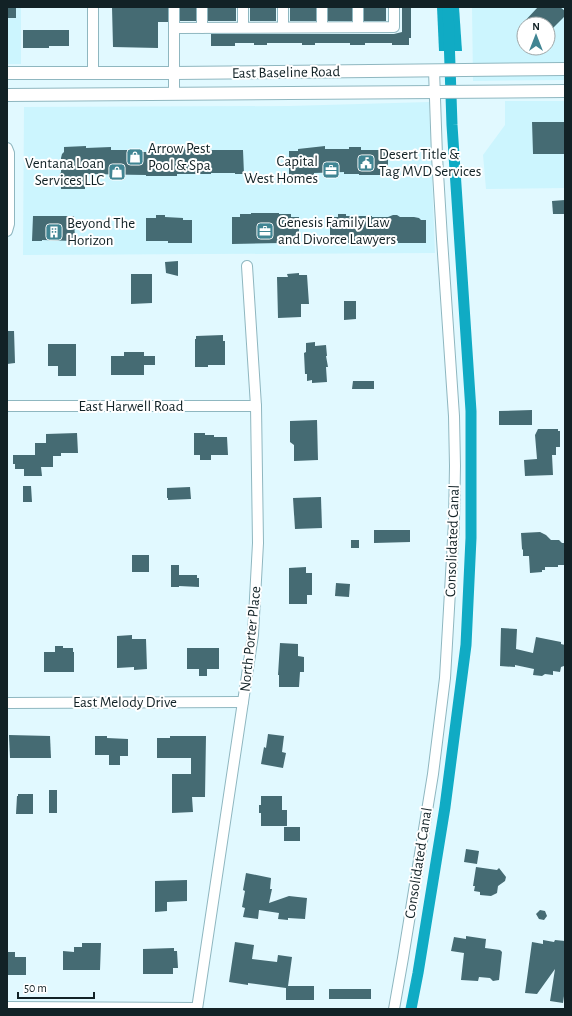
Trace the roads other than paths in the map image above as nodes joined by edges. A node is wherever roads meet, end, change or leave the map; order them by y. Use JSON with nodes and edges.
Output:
{"nodes":[{"id":1,"x":93,"y":7,"type":"edge"},
{"id":2,"x":174,"y":7,"type":"edge"},
{"id":3,"x":202,"y":7,"type":"edge"},
{"id":4,"x":242,"y":7,"type":"edge"},
{"id":5,"x":283,"y":7,"type":"edge"},
{"id":6,"x":322,"y":7,"type":"edge"},
{"id":7,"x":358,"y":7,"type":"edge"},
{"id":8,"x":394,"y":7,"type":"edge"},
{"id":9,"x":243,"y":27,"type":"junction"},
{"id":10,"x":283,"y":27,"type":"junction"},
{"id":11,"x":322,"y":27,"type":"junction"},
{"id":12,"x":358,"y":27,"type":"junction"},
{"id":13,"x":174,"y":28,"type":"junction"},
{"id":14,"x":202,"y":28,"type":"junction"},
{"id":15,"x":565,"y":69,"type":"edge"},
{"id":16,"x":434,"y":70,"type":"junction"},
{"id":17,"x":7,"y":73,"type":"edge"},
{"id":18,"x":93,"y":73,"type":"junction"},
{"id":19,"x":174,"y":73,"type":"junction"},
{"id":20,"x":565,"y":91,"type":"edge"},
{"id":21,"x":434,"y":92,"type":"junction"},
{"id":22,"x":174,"y":94,"type":"junction"},
{"id":23,"x":7,"y":96,"type":"edge"},
{"id":24,"x":7,"y":148,"type":"edge"},
{"id":25,"x":7,"y":231,"type":"edge"},
{"id":26,"x":247,"y":266,"type":"dead end"},
{"id":27,"x":7,"y":406,"type":"edge"},
{"id":28,"x":256,"y":406,"type":"junction"},
{"id":29,"x":7,"y":702,"type":"edge"},
{"id":30,"x":243,"y":702,"type":"junction"},
{"id":31,"x":7,"y":1007,"type":"edge"},
{"id":32,"x":197,"y":1009,"type":"edge"},
{"id":33,"x":394,"y":1009,"type":"edge"}],
"edges":[{"from":1,"to":18,"type":"street"},
{"from":2,"to":13,"type":"street"},
{"from":3,"to":14,"type":"street"},
{"from":4,"to":9,"type":"street"},
{"from":5,"to":10,"type":"street"},
{"from":6,"to":11,"type":"street"},
{"from":7,"to":12,"type":"street"},
{"from":8,"to":12,"type":"street"},
{"from":9,"to":10,"type":"street"},
{"from":9,"to":14,"type":"street"},
{"from":10,"to":11,"type":"street"},
{"from":11,"to":12,"type":"street"},
{"from":13,"to":14,"type":"street"},
{"from":13,"to":19,"type":"street"},
{"from":15,"to":16,"type":"main road","name":"East Baseline Road"},
{"from":16,"to":19,"type":"main road","name":"East Baseline Road"},
{"from":16,"to":21,"type":"street","name":"Consolidated Canal"},
{"from":17,"to":18,"type":"main road","name":"East Baseline Road"},
{"from":18,"to":19,"type":"main road","name":"East Baseline Road"},
{"from":19,"to":22,"type":"street"},
{"from":20,"to":21,"type":"main road","name":"East Baseline Road"},
{"from":21,"to":22,"type":"main road","name":"East Baseline Road"},
{"from":21,"to":33,"type":"street","name":"Consolidated Canal"},
{"from":22,"to":23,"type":"main road","name":"East Baseline Road"},
{"from":24,"to":25,"type":"street"},
{"from":26,"to":28,"type":"street","name":"North Porter Place"},
{"from":27,"to":28,"type":"street","name":"East Harwell Road"},
{"from":28,"to":30,"type":"street","name":"North Porter Place"},
{"from":29,"to":30,"type":"street","name":"East Melody Drive"},
{"from":30,"to":32,"type":"street","name":"North Porter Place"},
{"from":31,"to":32,"type":"street"}]}
